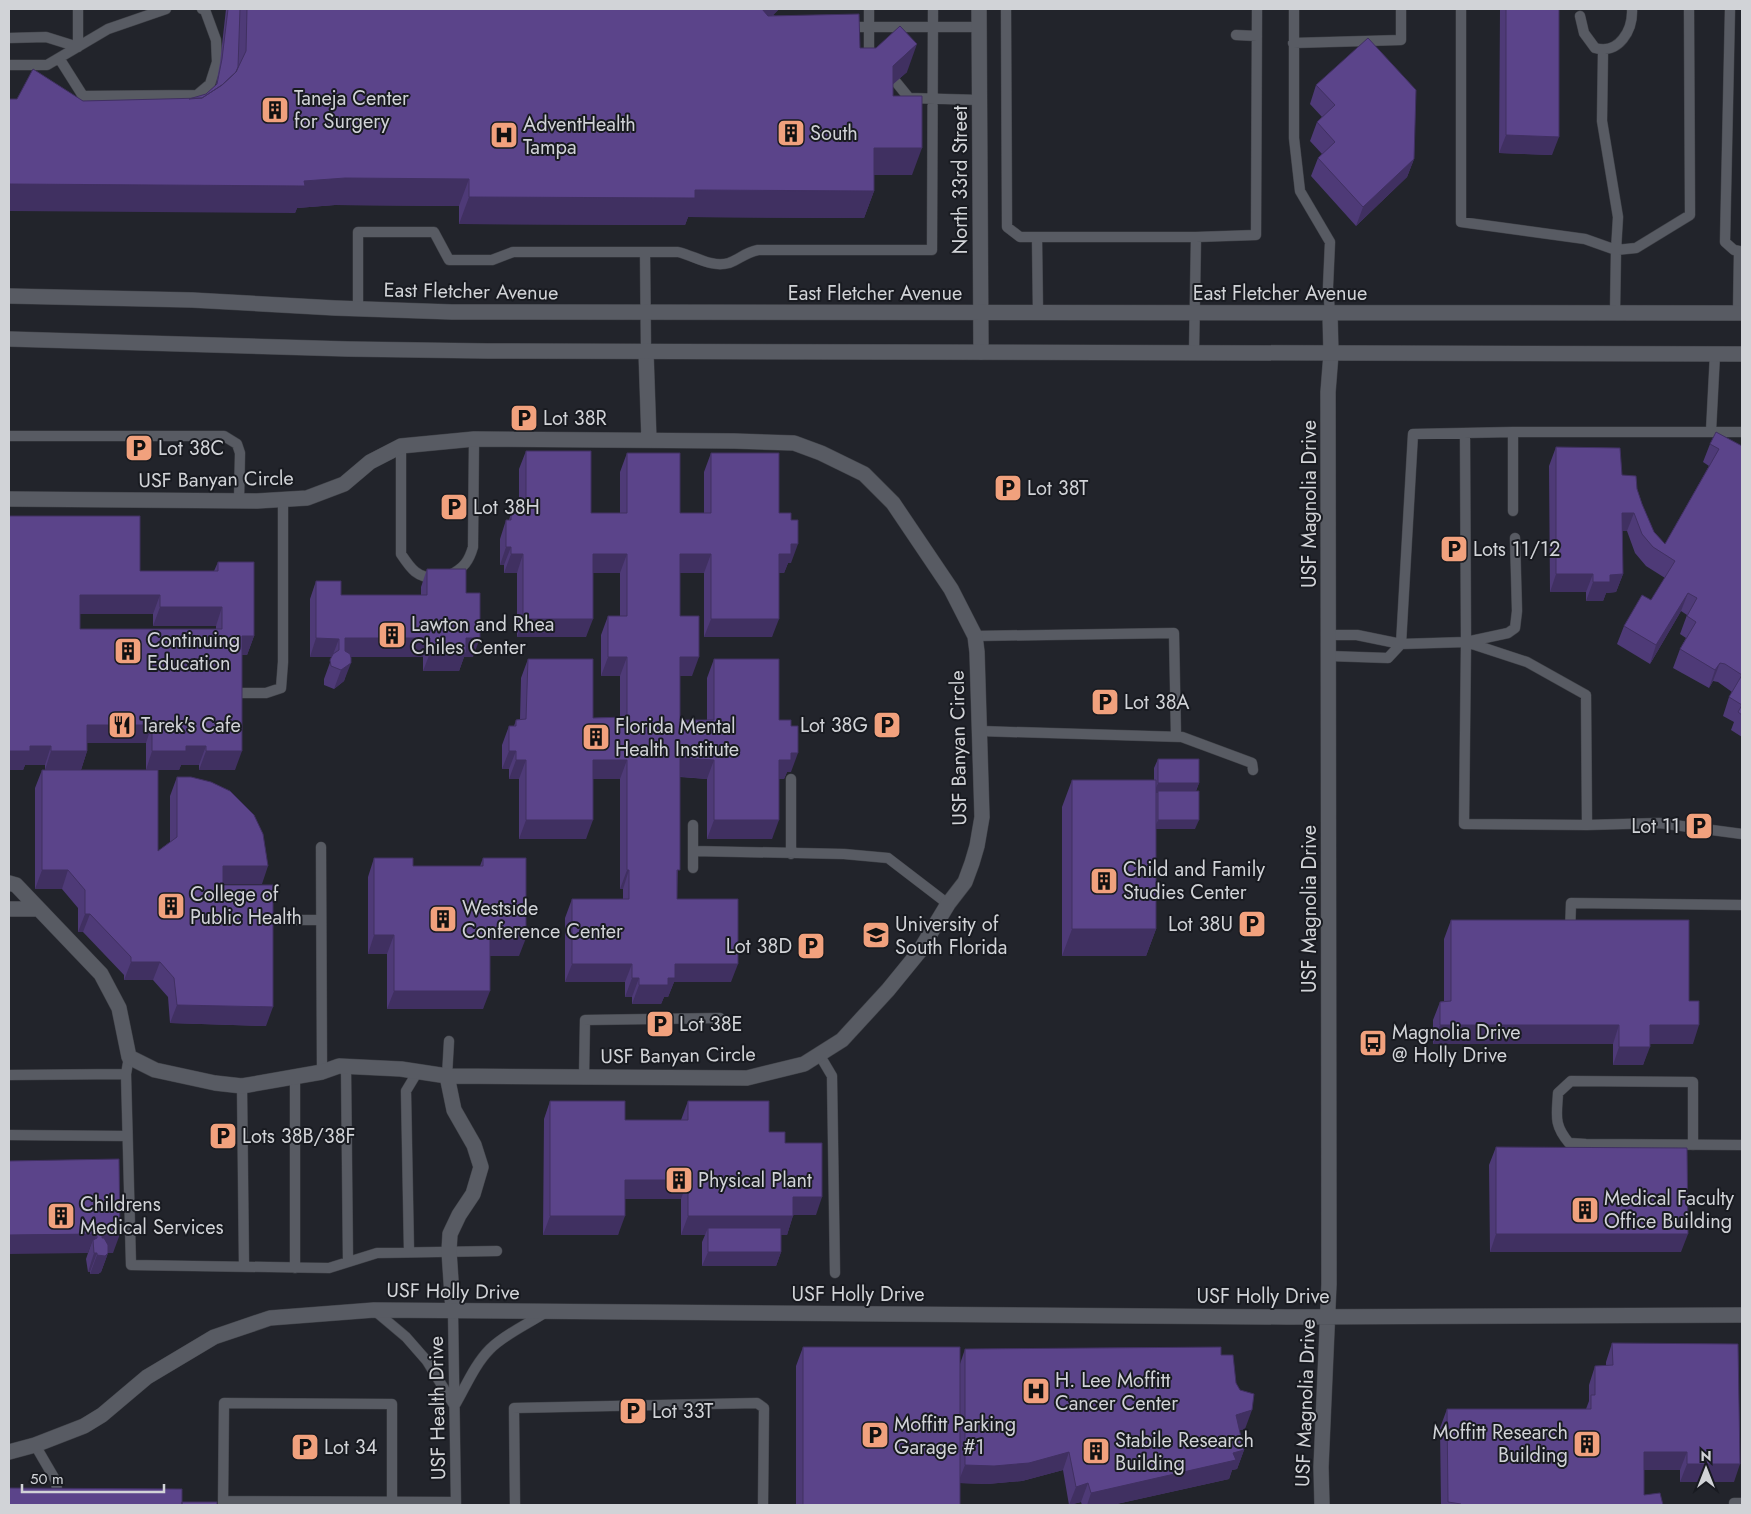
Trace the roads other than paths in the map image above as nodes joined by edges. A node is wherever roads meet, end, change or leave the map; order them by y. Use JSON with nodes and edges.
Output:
{"nodes":[{"id":1,"x":78,"y":9,"type":"edge"},
{"id":2,"x":166,"y":9,"type":"edge"},
{"id":3,"x":202,"y":9,"type":"edge"},
{"id":4,"x":869,"y":9,"type":"edge"},
{"id":5,"x":932,"y":9,"type":"edge"},
{"id":6,"x":979,"y":9,"type":"edge"},
{"id":7,"x":1006,"y":9,"type":"edge"},
{"id":8,"x":1257,"y":9,"type":"edge"},
{"id":9,"x":1294,"y":9,"type":"edge"},
{"id":10,"x":1401,"y":9,"type":"edge"},
{"id":11,"x":1461,"y":9,"type":"edge"},
{"id":12,"x":1632,"y":9,"type":"edge"},
{"id":13,"x":1690,"y":9,"type":"edge"},
{"id":14,"x":1730,"y":9,"type":"edge"},
{"id":15,"x":1580,"y":16,"type":"dead end"},
{"id":16,"x":839,"y":27,"type":"edge"},
{"id":17,"x":869,"y":27,"type":"junction"},
{"id":18,"x":933,"y":27,"type":"junction"},
{"id":19,"x":980,"y":27,"type":"junction"},
{"id":20,"x":1236,"y":35,"type":"dead end"},
{"id":21,"x":1257,"y":36,"type":"junction"},
{"id":22,"x":9,"y":38,"type":"edge"},
{"id":23,"x":1293,"y":43,"type":"junction"},
{"id":24,"x":78,"y":47,"type":"junction"},
{"id":25,"x":1603,"y":51,"type":"junction"},
{"id":26,"x":59,"y":58,"type":"junction"},
{"id":27,"x":878,"y":64,"type":"edge"},
{"id":28,"x":9,"y":65,"type":"edge"},
{"id":29,"x":896,"y":82,"type":"edge"},
{"id":30,"x":933,"y":98,"type":"junction"},
{"id":31,"x":980,"y":100,"type":"junction"},
{"id":32,"x":1037,"y":237,"type":"junction"},
{"id":33,"x":1196,"y":237,"type":"junction"},
{"id":34,"x":1616,"y":250,"type":"junction"},
{"id":35,"x":645,"y":252,"type":"junction"},
{"id":36,"x":9,"y":296,"type":"edge"},
{"id":37,"x":358,"y":309,"type":"junction"},
{"id":38,"x":645,"y":312,"type":"junction"},
{"id":39,"x":981,"y":313,"type":"junction"},
{"id":40,"x":1038,"y":313,"type":"junction"},
{"id":41,"x":1195,"y":313,"type":"junction"},
{"id":42,"x":1330,"y":313,"type":"junction"},
{"id":43,"x":1614,"y":313,"type":"junction"},
{"id":44,"x":1740,"y":313,"type":"edge"},
{"id":45,"x":9,"y":339,"type":"edge"},
{"id":46,"x":646,"y":352,"type":"junction"},
{"id":47,"x":981,"y":352,"type":"junction"},
{"id":48,"x":1194,"y":353,"type":"junction"},
{"id":49,"x":1331,"y":354,"type":"junction"},
{"id":50,"x":1715,"y":354,"type":"junction"},
{"id":51,"x":1742,"y":354,"type":"edge"},
{"id":52,"x":1710,"y":431,"type":"junction"},
{"id":53,"x":1513,"y":432,"type":"junction"},
{"id":54,"x":1742,"y":432,"type":"edge"},
{"id":55,"x":1466,"y":433,"type":"junction"},
{"id":56,"x":9,"y":436,"type":"edge"},
{"id":57,"x":474,"y":439,"type":"junction"},
{"id":58,"x":649,"y":440,"type":"junction"},
{"id":59,"x":402,"y":446,"type":"junction"},
{"id":60,"x":9,"y":499,"type":"edge"},
{"id":61,"x":283,"y":500,"type":"junction"},
{"id":62,"x":240,"y":501,"type":"junction"},
{"id":63,"x":1514,"y":511,"type":"dead end"},
{"id":64,"x":1515,"y":538,"type":"dead end"},
{"id":65,"x":1329,"y":635,"type":"junction"},
{"id":66,"x":975,"y":636,"type":"junction"},
{"id":67,"x":1466,"y":642,"type":"junction"},
{"id":68,"x":1401,"y":644,"type":"junction"},
{"id":69,"x":1329,"y":656,"type":"junction"},
{"id":70,"x":242,"y":693,"type":"edge"},
{"id":71,"x":980,"y":732,"type":"junction"},
{"id":72,"x":1176,"y":737,"type":"junction"},
{"id":73,"x":1253,"y":770,"type":"dead end"},
{"id":74,"x":791,"y":779,"type":"edge"},
{"id":75,"x":693,"y":825,"type":"dead end"},
{"id":76,"x":1587,"y":825,"type":"junction"},
{"id":77,"x":1742,"y":834,"type":"edge"},
{"id":78,"x":321,"y":847,"type":"dead end"},
{"id":79,"x":693,"y":851,"type":"junction"},
{"id":80,"x":791,"y":854,"type":"junction"},
{"id":81,"x":693,"y":868,"type":"dead end"},
{"id":82,"x":9,"y":882,"type":"edge"},
{"id":83,"x":948,"y":904,"type":"junction"},
{"id":84,"x":1742,"y":905,"type":"edge"},
{"id":85,"x":9,"y":909,"type":"edge"},
{"id":86,"x":37,"y":909,"type":"junction"},
{"id":87,"x":270,"y":920,"type":"edge"},
{"id":88,"x":322,"y":920,"type":"junction"},
{"id":89,"x":1570,"y":932,"type":"edge"},
{"id":90,"x":720,"y":1018,"type":"dead end"},
{"id":91,"x":450,"y":1041,"type":"dead end"},
{"id":92,"x":819,"y":1054,"type":"junction"},
{"id":93,"x":129,"y":1057,"type":"junction"},
{"id":94,"x":346,"y":1066,"type":"junction"},
{"id":95,"x":418,"y":1071,"type":"junction"},
{"id":96,"x":322,"y":1072,"type":"junction"},
{"id":97,"x":126,"y":1074,"type":"junction"},
{"id":98,"x":9,"y":1075,"type":"edge"},
{"id":99,"x":447,"y":1076,"type":"junction"},
{"id":100,"x":295,"y":1077,"type":"junction"},
{"id":101,"x":584,"y":1077,"type":"junction"},
{"id":102,"x":242,"y":1086,"type":"junction"},
{"id":103,"x":9,"y":1136,"type":"edge"},
{"id":104,"x":127,"y":1136,"type":"junction"},
{"id":105,"x":1693,"y":1145,"type":"junction"},
{"id":106,"x":1742,"y":1145,"type":"edge"},
{"id":107,"x":450,"y":1251,"type":"junction"},
{"id":108,"x":498,"y":1251,"type":"dead end"},
{"id":109,"x":409,"y":1252,"type":"junction"},
{"id":110,"x":348,"y":1262,"type":"junction"},
{"id":111,"x":244,"y":1267,"type":"junction"},
{"id":112,"x":294,"y":1268,"type":"junction"},
{"id":113,"x":835,"y":1273,"type":"dead end"},
{"id":114,"x":374,"y":1310,"type":"junction"},
{"id":115,"x":453,"y":1311,"type":"junction"},
{"id":116,"x":547,"y":1312,"type":"junction"},
{"id":117,"x":1327,"y":1315,"type":"junction"},
{"id":118,"x":1742,"y":1315,"type":"edge"},
{"id":119,"x":454,"y":1406,"type":"junction"},
{"id":120,"x":35,"y":1445,"type":"junction"},
{"id":121,"x":9,"y":1452,"type":"edge"},
{"id":122,"x":224,"y":1503,"type":"edge"},
{"id":123,"x":392,"y":1504,"type":"edge"},
{"id":124,"x":456,"y":1504,"type":"edge"},
{"id":125,"x":59,"y":1505,"type":"edge"},
{"id":126,"x":515,"y":1505,"type":"edge"},
{"id":127,"x":763,"y":1505,"type":"edge"},
{"id":128,"x":1322,"y":1505,"type":"edge"}],
"edges":[{"from":1,"to":24,"type":"lane"},
{"from":2,"to":24,"type":"lane"},
{"from":3,"to":26,"type":"lane"},
{"from":4,"to":17,"type":"lane"},
{"from":5,"to":18,"type":"lane"},
{"from":6,"to":19,"type":"street","name":"North 33rd Street"},
{"from":7,"to":32,"type":"lane"},
{"from":8,"to":21,"type":"lane"},
{"from":9,"to":23,"type":"lane"},
{"from":10,"to":23,"type":"lane"},
{"from":11,"to":34,"type":"lane"},
{"from":12,"to":25,"type":"lane"},
{"from":13,"to":34,"type":"lane"},
{"from":14,"to":44,"type":"lane"},
{"from":15,"to":25,"type":"lane"},
{"from":16,"to":17,"type":"lane"},
{"from":17,"to":18,"type":"lane"},
{"from":17,"to":27,"type":"lane"},
{"from":18,"to":19,"type":"lane"},
{"from":18,"to":30,"type":"lane"},
{"from":19,"to":31,"type":"street","name":"North 33rd Street"},
{"from":20,"to":21,"type":"lane"},
{"from":21,"to":33,"type":"lane"},
{"from":22,"to":24,"type":"lane"},
{"from":23,"to":42,"type":"lane"},
{"from":24,"to":26,"type":"lane"},
{"from":25,"to":34,"type":"lane"},
{"from":26,"to":28,"type":"lane"},
{"from":29,"to":30,"type":"lane"},
{"from":30,"to":31,"type":"lane"},
{"from":30,"to":35,"type":"lane"},
{"from":31,"to":39,"type":"street","name":"North 33rd Street"},
{"from":32,"to":33,"type":"lane"},
{"from":32,"to":40,"type":"lane"},
{"from":33,"to":41,"type":"lane"},
{"from":34,"to":43,"type":"lane"},
{"from":35,"to":37,"type":"lane"},
{"from":35,"to":38,"type":"lane"},
{"from":36,"to":37,"type":"street","name":"East Fletcher Avenue"},
{"from":37,"to":38,"type":"street","name":"East Fletcher Avenue"},
{"from":38,"to":39,"type":"street","name":"East Fletcher Avenue"},
{"from":38,"to":46,"type":"lane"},
{"from":39,"to":40,"type":"street","name":"East Fletcher Avenue"},
{"from":39,"to":47,"type":"street","name":"North 33rd Street"},
{"from":40,"to":41,"type":"street","name":"East Fletcher Avenue"},
{"from":41,"to":42,"type":"street","name":"East Fletcher Avenue"},
{"from":41,"to":48,"type":"lane"},
{"from":42,"to":43,"type":"street","name":"East Fletcher Avenue"},
{"from":42,"to":49,"type":"street","name":"USF Magnolia Drive"},
{"from":43,"to":44,"type":"street","name":"East Fletcher Avenue"},
{"from":45,"to":46,"type":"street"},
{"from":46,"to":47,"type":"street"},
{"from":46,"to":58,"type":"street"},
{"from":47,"to":48,"type":"street"},
{"from":48,"to":49,"type":"street"},
{"from":49,"to":50,"type":"street"},
{"from":49,"to":65,"type":"street","name":"USF Magnolia Drive"},
{"from":50,"to":51,"type":"street"},
{"from":50,"to":52,"type":"lane"},
{"from":52,"to":53,"type":"lane"},
{"from":52,"to":54,"type":"lane"},
{"from":53,"to":55,"type":"lane"},
{"from":53,"to":63,"type":"lane"},
{"from":55,"to":67,"type":"lane"},
{"from":55,"to":68,"type":"lane"},
{"from":56,"to":62,"type":"lane"},
{"from":57,"to":58,"type":"street","name":"USF Banyan Circle"},
{"from":57,"to":59,"type":"street","name":"USF Banyan Circle"},
{"from":57,"to":59,"type":"lane"},
{"from":58,"to":66,"type":"street","name":"USF Banyan Circle"},
{"from":59,"to":61,"type":"street","name":"USF Banyan Circle"},
{"from":60,"to":62,"type":"street","name":"USF Banyan Circle"},
{"from":61,"to":62,"type":"street","name":"USF Banyan Circle"},
{"from":61,"to":70,"type":"lane"},
{"from":64,"to":67,"type":"lane"},
{"from":65,"to":68,"type":"lane"},
{"from":65,"to":69,"type":"street","name":"USF Magnolia Drive"},
{"from":66,"to":71,"type":"street","name":"USF Banyan Circle"},
{"from":66,"to":72,"type":"lane"},
{"from":67,"to":68,"type":"lane"},
{"from":67,"to":76,"type":"lane"},
{"from":67,"to":76,"type":"lane"},
{"from":68,"to":69,"type":"lane"},
{"from":69,"to":117,"type":"street","name":"USF Magnolia Drive"},
{"from":71,"to":72,"type":"lane"},
{"from":71,"to":83,"type":"street","name":"USF Banyan Circle"},
{"from":72,"to":73,"type":"lane"},
{"from":74,"to":80,"type":"lane"},
{"from":75,"to":79,"type":"lane"},
{"from":76,"to":77,"type":"lane"},
{"from":78,"to":88,"type":"lane"},
{"from":79,"to":80,"type":"lane"},
{"from":79,"to":81,"type":"lane"},
{"from":80,"to":83,"type":"lane"},
{"from":82,"to":86,"type":"street"},
{"from":83,"to":92,"type":"street","name":"USF Banyan Circle"},
{"from":84,"to":89,"type":"lane"},
{"from":85,"to":86,"type":"street"},
{"from":86,"to":93,"type":"street"},
{"from":87,"to":88,"type":"lane"},
{"from":88,"to":96,"type":"lane"},
{"from":90,"to":101,"type":"lane"},
{"from":91,"to":99,"type":"lane"},
{"from":92,"to":101,"type":"street","name":"USF Banyan Circle"},
{"from":92,"to":113,"type":"lane"},
{"from":93,"to":97,"type":"lane"},
{"from":93,"to":102,"type":"street","name":"USF Banyan Circle"},
{"from":94,"to":95,"type":"street","name":"USF Banyan Circle"},
{"from":94,"to":96,"type":"street","name":"USF Banyan Circle"},
{"from":94,"to":110,"type":"lane"},
{"from":95,"to":99,"type":"street","name":"USF Banyan Circle"},
{"from":95,"to":109,"type":"lane"},
{"from":96,"to":100,"type":"street","name":"USF Banyan Circle"},
{"from":97,"to":98,"type":"lane"},
{"from":97,"to":104,"type":"lane"},
{"from":99,"to":101,"type":"street","name":"USF Banyan Circle"},
{"from":99,"to":107,"type":"street"},
{"from":100,"to":102,"type":"street","name":"USF Banyan Circle"},
{"from":100,"to":112,"type":"lane"},
{"from":102,"to":111,"type":"lane"},
{"from":103,"to":104,"type":"lane"},
{"from":104,"to":111,"type":"lane"},
{"from":105,"to":105,"type":"lane"},
{"from":105,"to":106,"type":"lane"},
{"from":107,"to":108,"type":"lane"},
{"from":107,"to":109,"type":"lane"},
{"from":107,"to":115,"type":"street"},
{"from":109,"to":110,"type":"lane"},
{"from":110,"to":112,"type":"lane"},
{"from":111,"to":112,"type":"lane"},
{"from":114,"to":115,"type":"street","name":"USF Holly Drive"},
{"from":114,"to":119,"type":"lane"},
{"from":114,"to":120,"type":"street","name":"USF Holly Drive"},
{"from":115,"to":116,"type":"street","name":"USF Holly Drive"},
{"from":115,"to":119,"type":"lane","name":"USF Health Drive"},
{"from":116,"to":117,"type":"street","name":"USF Holly Drive"},
{"from":116,"to":119,"type":"lane"},
{"from":117,"to":118,"type":"street","name":"USF Holly Drive"},
{"from":117,"to":128,"type":"street","name":"USF Magnolia Drive"},
{"from":119,"to":124,"type":"lane","name":"USF Health Drive"},
{"from":120,"to":121,"type":"street","name":"USF Holly Drive"},
{"from":120,"to":125,"type":"lane"},
{"from":122,"to":123,"type":"lane"},
{"from":122,"to":123,"type":"lane"},
{"from":123,"to":124,"type":"lane"},
{"from":126,"to":127,"type":"lane"}]}
